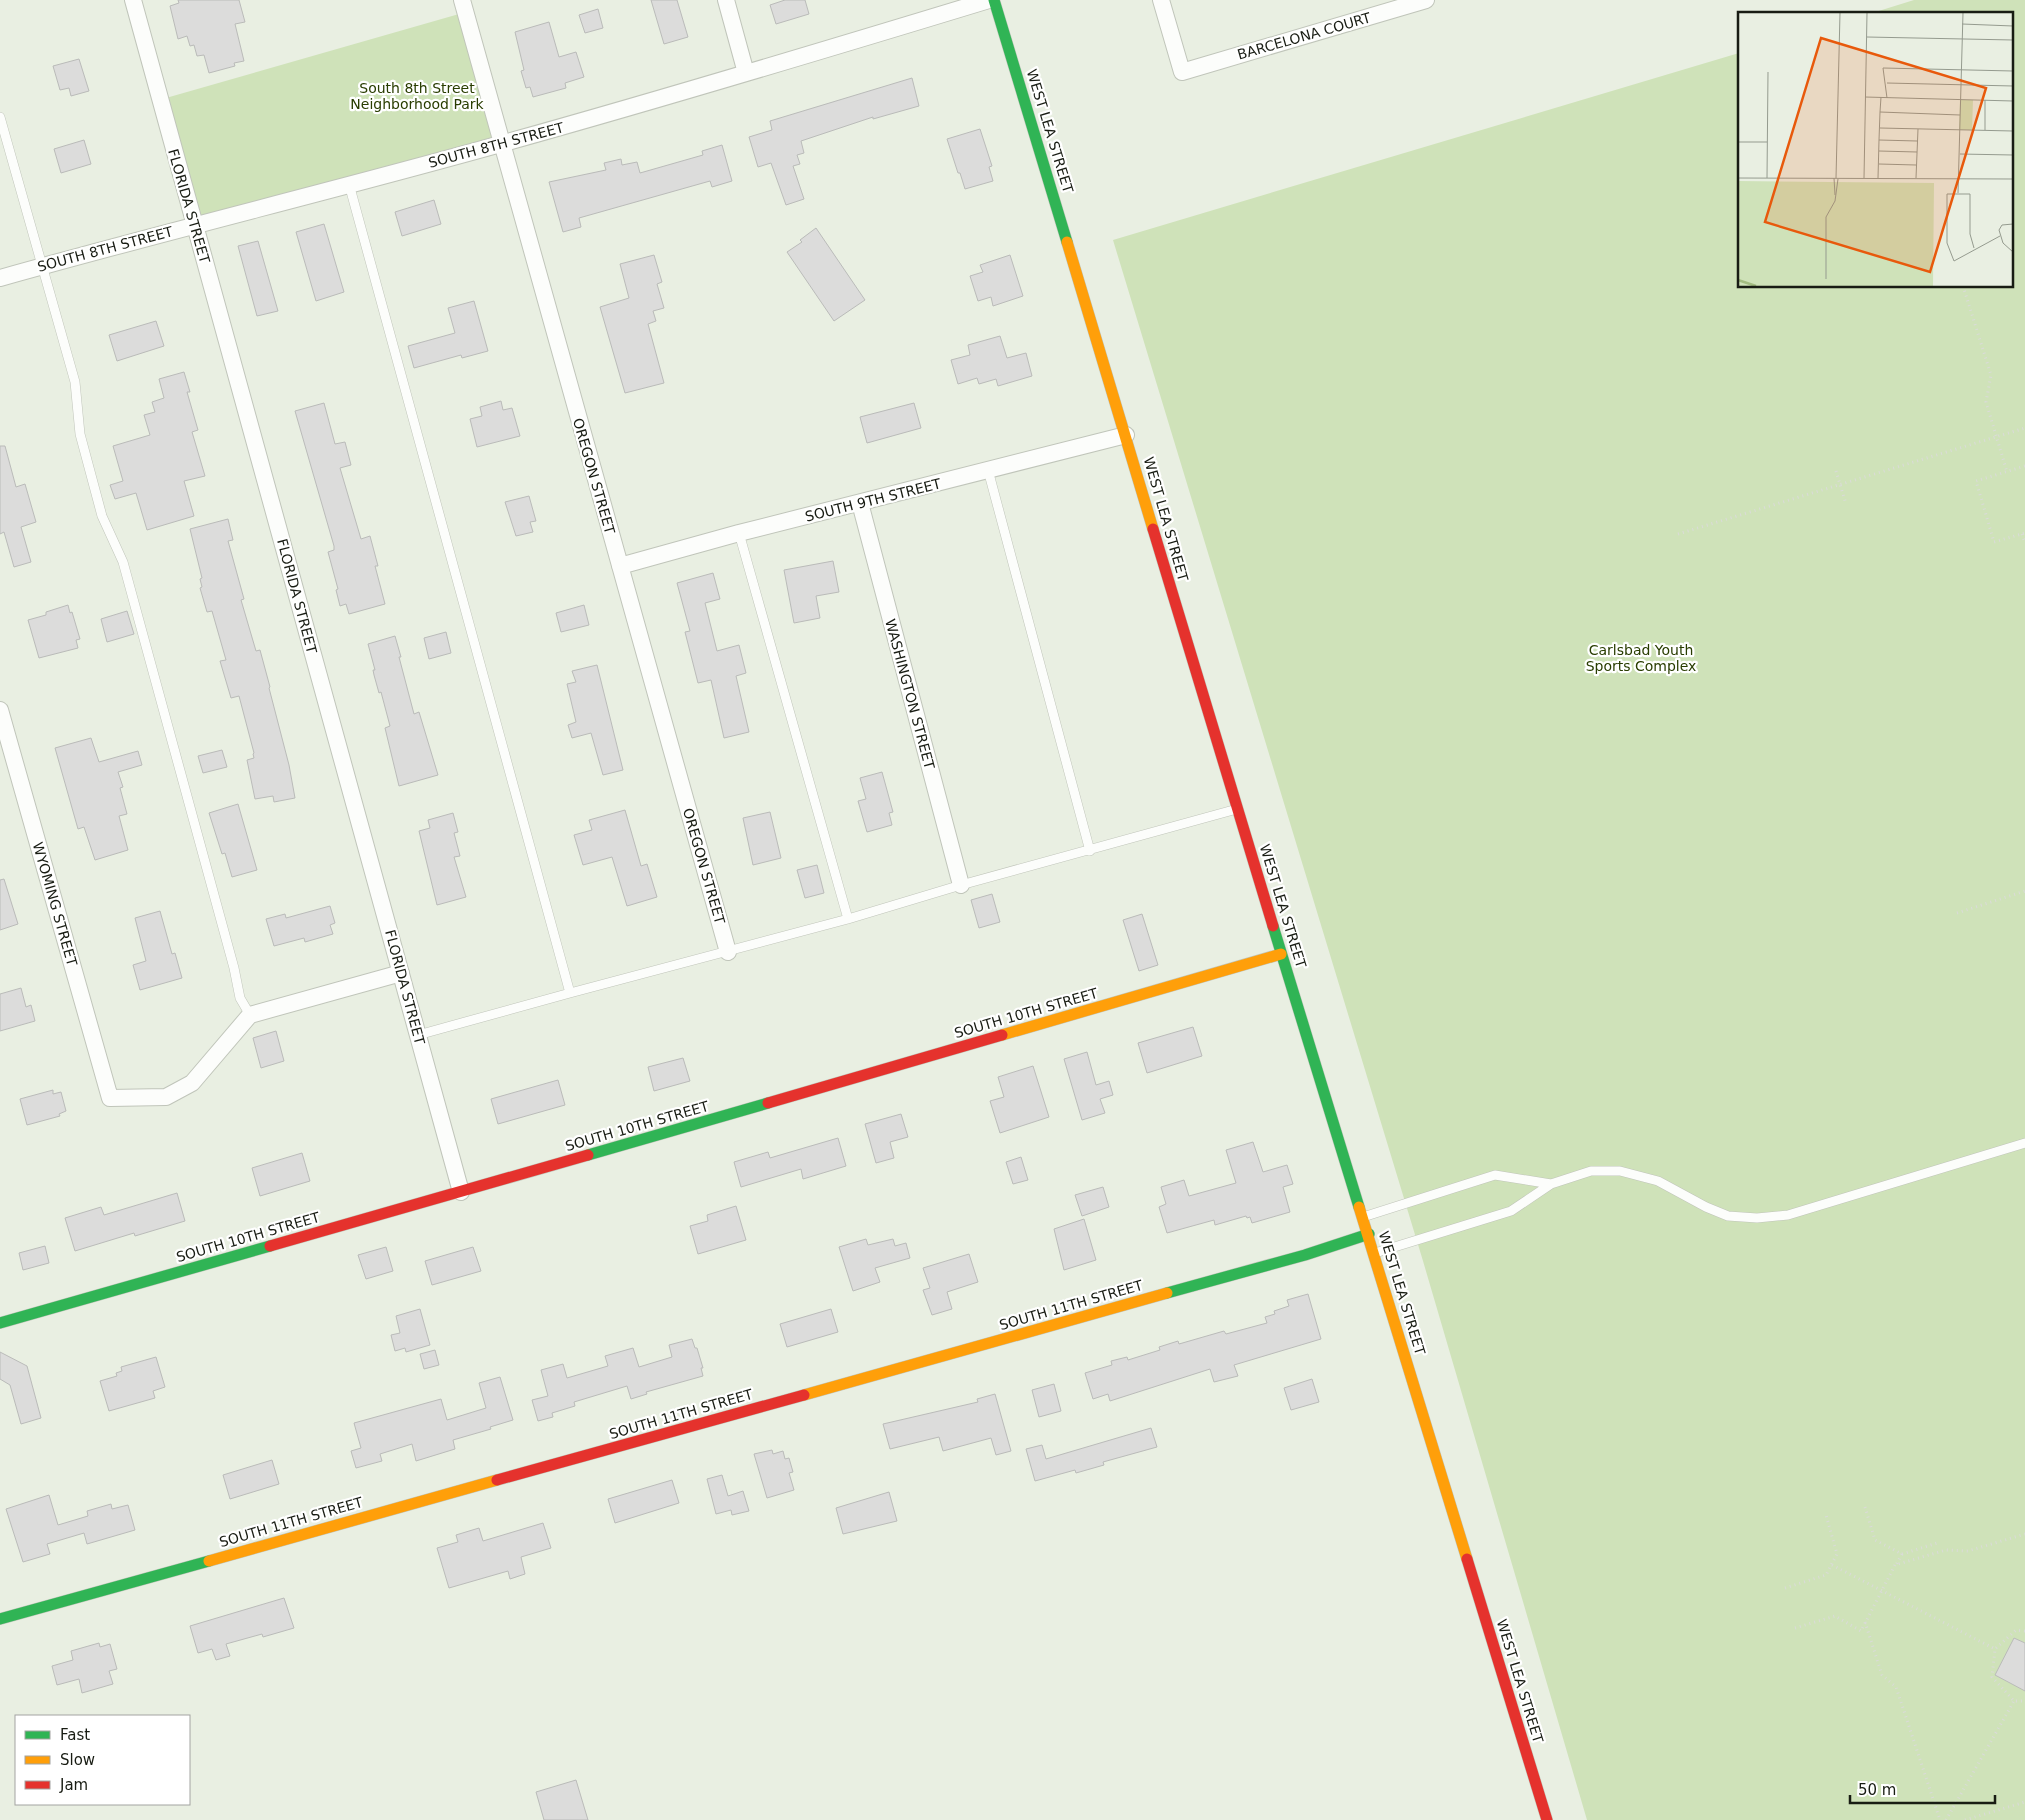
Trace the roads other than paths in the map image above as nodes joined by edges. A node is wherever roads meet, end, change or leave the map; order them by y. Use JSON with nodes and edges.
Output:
{"nodes":[{"id":1,"x":133,"y":0,"type":"edge"},
{"id":2,"x":462,"y":0,"type":"edge"},
{"id":3,"x":726,"y":0,"type":"edge"},
{"id":4,"x":989,"y":0,"type":"edge"},
{"id":5,"x":994,"y":0,"type":"edge"},
{"id":6,"x":1161,"y":0,"type":"edge"},
{"id":7,"x":1426,"y":0,"type":"edge"},
{"id":8,"x":746,"y":73,"type":"junction"},
{"id":9,"x":0,"y":117,"type":"edge"},
{"id":10,"x":502,"y":144,"type":"junction"},
{"id":11,"x":349,"y":184,"type":"junction"},
{"id":12,"x":194,"y":224,"type":"junction"},
{"id":13,"x":43,"y":266,"type":"junction"},
{"id":14,"x":0,"y":278,"type":"edge"},
{"id":15,"x":1126,"y":435,"type":"junction"},
{"id":16,"x":988,"y":470,"type":"junction"},
{"id":17,"x":860,"y":503,"type":"junction"},
{"id":18,"x":740,"y":534,"type":"junction"},
{"id":19,"x":620,"y":566,"type":"junction"},
{"id":20,"x":0,"y":710,"type":"edge"},
{"id":21,"x":1238,"y":809,"type":"junction"},
{"id":22,"x":1090,"y":851,"type":"junction"},
{"id":23,"x":961,"y":885,"type":"junction"},
{"id":24,"x":848,"y":919,"type":"junction"},
{"id":25,"x":728,"y":952,"type":"junction"},
{"id":26,"x":1281,"y":954,"type":"junction"},
{"id":27,"x":401,"y":973,"type":"junction"},
{"id":28,"x":570,"y":993,"type":"junction"},
{"id":29,"x":250,"y":1015,"type":"junction"},
{"id":30,"x":418,"y":1035,"type":"junction"},
{"id":31,"x":2025,"y":1143,"type":"edge"},
{"id":32,"x":1551,"y":1184,"type":"junction"},
{"id":33,"x":461,"y":1192,"type":"junction"},
{"id":34,"x":1363,"y":1217,"type":"junction"},
{"id":35,"x":1369,"y":1234,"type":"junction"},
{"id":36,"x":1374,"y":1254,"type":"junction"},
{"id":37,"x":0,"y":1322,"type":"edge"},
{"id":38,"x":0,"y":1618,"type":"edge"},
{"id":39,"x":1547,"y":1820,"type":"edge"}],
"edges":[{"from":1,"to":12,"type":"street","name":"FLORIDA STREET"},
{"from":2,"to":10,"type":"street","name":"OREGON STREET"},
{"from":3,"to":8,"type":"street"},
{"from":4,"to":8,"type":"street","name":"SOUTH 8TH STREET"},
{"from":5,"to":15,"type":"street","name":"WEST LEA STREET"},
{"from":6,"to":7,"type":"street","name":"BARCELONA COURT"},
{"from":8,"to":10,"type":"street","name":"SOUTH 8TH STREET"},
{"from":9,"to":13,"type":"lane"},
{"from":10,"to":11,"type":"street","name":"SOUTH 8TH STREET"},
{"from":10,"to":19,"type":"street","name":"OREGON STREET"},
{"from":11,"to":12,"type":"street","name":"SOUTH 8TH STREET"},
{"from":11,"to":28,"type":"lane"},
{"from":12,"to":13,"type":"street","name":"SOUTH 8TH STREET"},
{"from":12,"to":27,"type":"street","name":"FLORIDA STREET"},
{"from":13,"to":14,"type":"street","name":"SOUTH 8TH STREET"},
{"from":13,"to":29,"type":"lane"},
{"from":15,"to":16,"type":"street","name":"SOUTH 9TH STREET"},
{"from":15,"to":21,"type":"street","name":"WEST LEA STREET"},
{"from":16,"to":17,"type":"street","name":"SOUTH 9TH STREET"},
{"from":16,"to":22,"type":"lane"},
{"from":17,"to":18,"type":"street","name":"SOUTH 9TH STREET"},
{"from":17,"to":23,"type":"street","name":"WASHINGTON STREET"},
{"from":18,"to":19,"type":"street","name":"SOUTH 9TH STREET"},
{"from":18,"to":24,"type":"lane"},
{"from":19,"to":25,"type":"street","name":"OREGON STREET"},
{"from":20,"to":29,"type":"street","name":"WYOMING STREET"},
{"from":21,"to":22,"type":"lane"},
{"from":21,"to":26,"type":"street","name":"WEST LEA STREET"},
{"from":22,"to":23,"type":"lane"},
{"from":23,"to":24,"type":"lane"},
{"from":24,"to":25,"type":"lane"},
{"from":25,"to":28,"type":"lane"},
{"from":26,"to":33,"type":"street","name":"SOUTH 10TH STREET"},
{"from":26,"to":34,"type":"street","name":"WEST LEA STREET"},
{"from":27,"to":29,"type":"street"},
{"from":27,"to":30,"type":"street","name":"FLORIDA STREET"},
{"from":28,"to":30,"type":"lane"},
{"from":30,"to":33,"type":"street","name":"FLORIDA STREET"},
{"from":31,"to":32,"type":"lane"},
{"from":32,"to":34,"type":"lane"},
{"from":32,"to":36,"type":"lane"},
{"from":33,"to":37,"type":"street","name":"SOUTH 10TH STREET"},
{"from":34,"to":35,"type":"street","name":"WEST LEA STREET"},
{"from":35,"to":36,"type":"street","name":"WEST LEA STREET"},
{"from":35,"to":38,"type":"street","name":"SOUTH 11TH STREET"},
{"from":36,"to":39,"type":"street","name":"WEST LEA STREET"}]}
